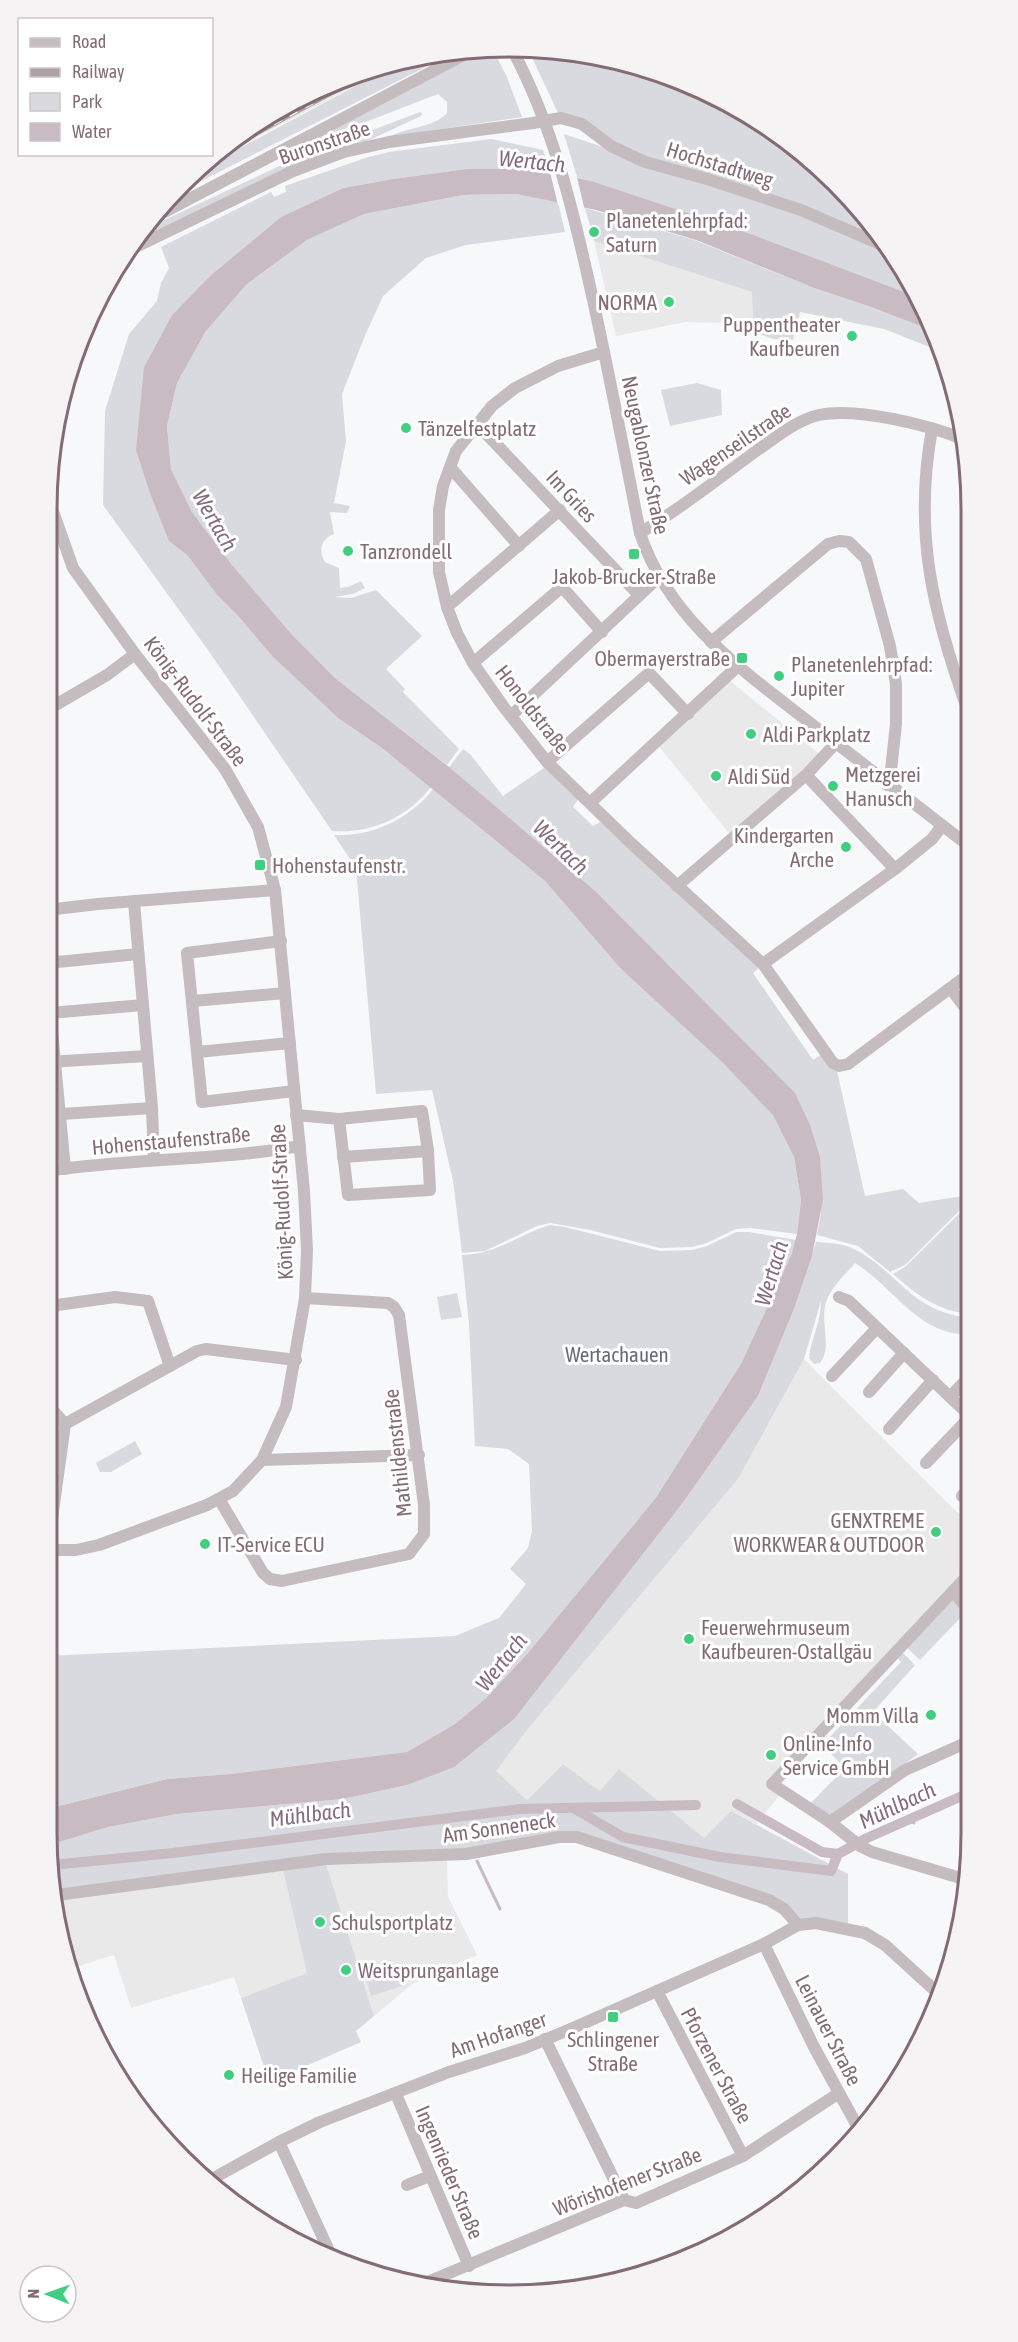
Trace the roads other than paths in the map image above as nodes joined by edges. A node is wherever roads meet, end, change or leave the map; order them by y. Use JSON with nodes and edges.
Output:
{"nodes":[{"id":1,"x":516,"y":57,"type":"edge"},
{"id":2,"x":453,"y":61,"type":"edge"},
{"id":3,"x":545,"y":120,"type":"junction"},
{"id":4,"x":172,"y":208,"type":"edge"},
{"id":5,"x":873,"y":241,"type":"edge"},
{"id":6,"x":144,"y":243,"type":"edge"},
{"id":7,"x":604,"y":352,"type":"junction"},
{"id":8,"x":477,"y":424,"type":"junction"},
{"id":9,"x":932,"y":429,"type":"junction"},
{"id":10,"x":955,"y":437,"type":"edge"},
{"id":11,"x":450,"y":467,"type":"junction"},
{"id":12,"x":560,"y":510,"type":"junction"},
{"id":13,"x":57,"y":524,"type":"edge"},
{"id":14,"x":640,"y":534,"type":"junction"},
{"id":15,"x":519,"y":546,"type":"junction"},
{"id":16,"x":659,"y":577,"type":"junction"},
{"id":17,"x":639,"y":595,"type":"junction"},
{"id":18,"x":447,"y":607,"type":"junction"},
{"id":19,"x":602,"y":632,"type":"junction"},
{"id":20,"x":711,"y":642,"type":"junction"},
{"id":21,"x":135,"y":654,"type":"junction"},
{"id":22,"x":473,"y":663,"type":"junction"},
{"id":23,"x":738,"y":666,"type":"junction"},
{"id":24,"x":961,"y":691,"type":"edge"},
{"id":25,"x":57,"y":704,"type":"edge"},
{"id":26,"x":687,"y":714,"type":"junction"},
{"id":27,"x":511,"y":716,"type":"junction"},
{"id":28,"x":836,"y":743,"type":"junction"},
{"id":29,"x":547,"y":762,"type":"junction"},
{"id":30,"x":806,"y":775,"type":"junction"},
{"id":31,"x":887,"y":785,"type":"junction"},
{"id":32,"x":591,"y":802,"type":"junction"},
{"id":33,"x":942,"y":826,"type":"junction"},
{"id":34,"x":961,"y":840,"type":"edge"},
{"id":35,"x":895,"y":869,"type":"junction"},
{"id":36,"x":677,"y":886,"type":"junction"},
{"id":37,"x":275,"y":890,"type":"junction"},
{"id":38,"x":134,"y":902,"type":"junction"},
{"id":39,"x":57,"y":909,"type":"edge"},
{"id":40,"x":280,"y":941,"type":"junction"},
{"id":41,"x":138,"y":954,"type":"junction"},
{"id":42,"x":57,"y":962,"type":"edge"},
{"id":43,"x":763,"y":964,"type":"junction"},
{"id":44,"x":961,"y":981,"type":"edge"},
{"id":45,"x":951,"y":989,"type":"junction"},
{"id":46,"x":285,"y":993,"type":"junction"},
{"id":47,"x":193,"y":1001,"type":"junction"},
{"id":48,"x":961,"y":1002,"type":"edge"},
{"id":49,"x":143,"y":1005,"type":"junction"},
{"id":50,"x":57,"y":1012,"type":"edge"},
{"id":51,"x":290,"y":1043,"type":"junction"},
{"id":52,"x":198,"y":1052,"type":"junction"},
{"id":53,"x":147,"y":1056,"type":"junction"},
{"id":54,"x":57,"y":1061,"type":"edge"},
{"id":55,"x":294,"y":1091,"type":"junction"},
{"id":56,"x":57,"y":1098,"type":"edge"},
{"id":57,"x":152,"y":1108,"type":"junction"},
{"id":58,"x":57,"y":1114,"type":"edge"},
{"id":59,"x":60,"y":1114,"type":"junction"},
{"id":60,"x":296,"y":1116,"type":"junction"},
{"id":61,"x":339,"y":1119,"type":"junction"},
{"id":62,"x":300,"y":1146,"type":"junction"},
{"id":63,"x":428,"y":1151,"type":"junction"},
{"id":64,"x":343,"y":1157,"type":"junction"},
{"id":65,"x":154,"y":1160,"type":"junction"},
{"id":66,"x":65,"y":1169,"type":"junction"},
{"id":67,"x":57,"y":1170,"type":"edge"},
{"id":68,"x":839,"y":1297,"type":"dead end"},
{"id":69,"x":305,"y":1298,"type":"junction"},
{"id":70,"x":57,"y":1305,"type":"edge"},
{"id":71,"x":877,"y":1328,"type":"junction"},
{"id":72,"x":904,"y":1353,"type":"junction"},
{"id":73,"x":296,"y":1360,"type":"junction"},
{"id":74,"x":170,"y":1366,"type":"junction"},
{"id":75,"x":832,"y":1376,"type":"dead end"},
{"id":76,"x":933,"y":1380,"type":"junction"},
{"id":77,"x":961,"y":1386,"type":"edge"},
{"id":78,"x":869,"y":1392,"type":"dead end"},
{"id":79,"x":951,"y":1397,"type":"junction"},
{"id":80,"x":961,"y":1407,"type":"edge"},
{"id":81,"x":57,"y":1416,"type":"edge"},
{"id":82,"x":65,"y":1424,"type":"junction"},
{"id":83,"x":961,"y":1426,"type":"edge"},
{"id":84,"x":889,"y":1429,"type":"dead end"},
{"id":85,"x":57,"y":1451,"type":"edge"},
{"id":86,"x":419,"y":1455,"type":"junction"},
{"id":87,"x":262,"y":1461,"type":"junction"},
{"id":88,"x":926,"y":1463,"type":"dead end"},
{"id":89,"x":219,"y":1499,"type":"junction"},
{"id":90,"x":57,"y":1550,"type":"edge"},
{"id":91,"x":961,"y":1583,"type":"edge"},
{"id":92,"x":953,"y":1591,"type":"junction"},
{"id":93,"x":961,"y":1601,"type":"edge"},
{"id":94,"x":961,"y":1745,"type":"edge"},
{"id":95,"x":830,"y":1822,"type":"junction"},
{"id":96,"x":959,"y":1877,"type":"edge"},
{"id":97,"x":61,"y":1894,"type":"edge"},
{"id":98,"x":798,"y":1924,"type":"junction"},
{"id":99,"x":764,"y":1944,"type":"junction"},
{"id":100,"x":933,"y":1989,"type":"edge"},
{"id":101,"x":657,"y":1991,"type":"junction"},
{"id":102,"x":545,"y":2039,"type":"junction"},
{"id":103,"x":840,"y":2093,"type":"junction"},
{"id":104,"x":396,"y":2094,"type":"junction"},
{"id":105,"x":856,"y":2123,"type":"edge"},
{"id":106,"x":279,"y":2142,"type":"junction"},
{"id":107,"x":743,"y":2157,"type":"junction"},
{"id":108,"x":430,"y":2176,"type":"junction"},
{"id":109,"x":216,"y":2177,"type":"edge"},
{"id":110,"x":407,"y":2185,"type":"dead end"},
{"id":111,"x":624,"y":2200,"type":"junction"},
{"id":112,"x":327,"y":2247,"type":"edge"},
{"id":113,"x":469,"y":2266,"type":"junction"},
{"id":114,"x":437,"y":2279,"type":"edge"}],
"edges":[{"from":1,"to":3,"type":"street","name":"Neugablonzer Straße"},
{"from":2,"to":4,"type":"street","name":"Buronstraße"},
{"from":3,"to":5,"type":"street","name":"Hochstadtweg"},
{"from":3,"to":6,"type":"street","name":"Buronstraße"},
{"from":3,"to":7,"type":"street","name":"Neugablonzer Straße"},
{"from":7,"to":8,"type":"street","name":"Honoldstraße"},
{"from":7,"to":14,"type":"street","name":"Neugablonzer Straße"},
{"from":8,"to":11,"type":"street","name":"Honoldstraße"},
{"from":8,"to":12,"type":"street","name":"Im Gries"},
{"from":9,"to":10,"type":"street","name":"Wagenseilstraße"},
{"from":9,"to":14,"type":"street","name":"Wagenseilstraße"},
{"from":9,"to":24,"type":"street"},
{"from":11,"to":15,"type":"street"},
{"from":11,"to":18,"type":"street","name":"Honoldstraße"},
{"from":12,"to":15,"type":"street"},
{"from":12,"to":17,"type":"street","name":"Im Gries"},
{"from":13,"to":21,"type":"street","name":"König-Rudolf-Straße"},
{"from":14,"to":16,"type":"street","name":"Neugablonzer Straße"},
{"from":15,"to":18,"type":"street"},
{"from":16,"to":17,"type":"street"},
{"from":16,"to":20,"type":"street","name":"Neugablonzer Straße"},
{"from":17,"to":19,"type":"street"},
{"from":18,"to":22,"type":"street","name":"Honoldstraße"},
{"from":19,"to":22,"type":"street"},
{"from":19,"to":27,"type":"street"},
{"from":20,"to":23,"type":"street","name":"Neugablonzer Straße"},
{"from":20,"to":31,"type":"street"},
{"from":21,"to":25,"type":"street"},
{"from":21,"to":37,"type":"street","name":"König-Rudolf-Straße"},
{"from":22,"to":27,"type":"street","name":"Honoldstraße"},
{"from":23,"to":26,"type":"street"},
{"from":23,"to":28,"type":"street","name":"Neugablonzer Straße"},
{"from":26,"to":29,"type":"street"},
{"from":26,"to":32,"type":"street"},
{"from":27,"to":29,"type":"street","name":"Honoldstraße"},
{"from":28,"to":30,"type":"street"},
{"from":28,"to":31,"type":"street","name":"Neugablonzer Straße"},
{"from":29,"to":32,"type":"street","name":"Honoldstraße"},
{"from":30,"to":35,"type":"street"},
{"from":30,"to":36,"type":"street"},
{"from":31,"to":33,"type":"street","name":"Neugablonzer Straße"},
{"from":32,"to":36,"type":"street","name":"Honoldstraße"},
{"from":33,"to":34,"type":"street","name":"Neugablonzer Straße"},
{"from":33,"to":35,"type":"street"},
{"from":35,"to":43,"type":"street"},
{"from":36,"to":43,"type":"street","name":"Honoldstraße"},
{"from":37,"to":38,"type":"street"},
{"from":37,"to":40,"type":"street","name":"König-Rudolf-Straße"},
{"from":38,"to":39,"type":"street"},
{"from":38,"to":41,"type":"street"},
{"from":40,"to":46,"type":"street","name":"König-Rudolf-Straße"},
{"from":40,"to":47,"type":"street","name":"König-Rudolf-Straße"},
{"from":41,"to":42,"type":"street"},
{"from":41,"to":49,"type":"street"},
{"from":43,"to":45,"type":"street","name":"Honoldstraße"},
{"from":44,"to":45,"type":"street"},
{"from":45,"to":48,"type":"street"},
{"from":46,"to":47,"type":"street"},
{"from":46,"to":51,"type":"street","name":"König-Rudolf-Straße"},
{"from":47,"to":52,"type":"street","name":"König-Rudolf-Straße"},
{"from":49,"to":50,"type":"street"},
{"from":49,"to":53,"type":"street"},
{"from":51,"to":52,"type":"street"},
{"from":51,"to":55,"type":"street","name":"König-Rudolf-Straße"},
{"from":52,"to":55,"type":"street","name":"König-Rudolf-Straße"},
{"from":53,"to":54,"type":"street"},
{"from":53,"to":57,"type":"street"},
{"from":55,"to":60,"type":"street","name":"König-Rudolf-Straße"},
{"from":56,"to":59,"type":"street"},
{"from":57,"to":59,"type":"street"},
{"from":57,"to":65,"type":"street"},
{"from":58,"to":59,"type":"street"},
{"from":59,"to":66,"type":"street"},
{"from":60,"to":61,"type":"street"},
{"from":60,"to":62,"type":"street","name":"König-Rudolf-Straße"},
{"from":61,"to":63,"type":"street"},
{"from":61,"to":64,"type":"street"},
{"from":62,"to":65,"type":"street","name":"Hohenstaufenstraße"},
{"from":62,"to":69,"type":"street","name":"König-Rudolf-Straße"},
{"from":63,"to":64,"type":"street"},
{"from":63,"to":64,"type":"street"},
{"from":65,"to":66,"type":"street","name":"Hohenstaufenstraße"},
{"from":66,"to":67,"type":"street","name":"Hohenstaufenstraße"},
{"from":68,"to":71,"type":"street"},
{"from":69,"to":73,"type":"street","name":"König-Rudolf-Straße"},
{"from":69,"to":86,"type":"street","name":"Mathildenstraße"},
{"from":70,"to":74,"type":"street"},
{"from":71,"to":72,"type":"street"},
{"from":71,"to":75,"type":"street"},
{"from":72,"to":76,"type":"street"},
{"from":72,"to":78,"type":"street"},
{"from":73,"to":74,"type":"street"},
{"from":73,"to":87,"type":"street","name":"König-Rudolf-Straße"},
{"from":74,"to":82,"type":"street"},
{"from":76,"to":79,"type":"street"},
{"from":76,"to":84,"type":"street"},
{"from":77,"to":79,"type":"street"},
{"from":79,"to":80,"type":"street"},
{"from":81,"to":82,"type":"street"},
{"from":82,"to":85,"type":"street"},
{"from":83,"to":88,"type":"street"},
{"from":86,"to":87,"type":"street"},
{"from":86,"to":89,"type":"street","name":"Mathildenstraße"},
{"from":87,"to":89,"type":"street","name":"König-Rudolf-Straße"},
{"from":89,"to":90,"type":"street","name":"König-Rudolf-Straße"},
{"from":91,"to":92,"type":"street"},
{"from":92,"to":93,"type":"street"},
{"from":92,"to":95,"type":"street"},
{"from":94,"to":95,"type":"street"},
{"from":95,"to":96,"type":"street"},
{"from":97,"to":98,"type":"street","name":"Am Sonneneck"},
{"from":98,"to":99,"type":"street","name":"Am Hofanger"},
{"from":98,"to":100,"type":"street"},
{"from":99,"to":101,"type":"street","name":"Am Hofanger"},
{"from":99,"to":103,"type":"street","name":"Leinauer Straße"},
{"from":101,"to":102,"type":"street","name":"Am Hofanger"},
{"from":101,"to":107,"type":"street","name":"Pforzener Straße"},
{"from":102,"to":104,"type":"street","name":"Am Hofanger"},
{"from":102,"to":111,"type":"street"},
{"from":103,"to":105,"type":"street","name":"Leinauer Straße"},
{"from":103,"to":107,"type":"street","name":"Wörishofener Straße"},
{"from":104,"to":106,"type":"street","name":"Am Hofanger"},
{"from":104,"to":108,"type":"street","name":"Ingenrieder Straße"},
{"from":106,"to":109,"type":"street","name":"Am Hofanger"},
{"from":106,"to":112,"type":"street"},
{"from":107,"to":111,"type":"street","name":"Wörishofener Straße"},
{"from":108,"to":110,"type":"street"},
{"from":108,"to":113,"type":"street","name":"Ingenrieder Straße"},
{"from":111,"to":113,"type":"street","name":"Wörishofener Straße"},
{"from":113,"to":114,"type":"street","name":"Wörishofener Straße"}]}
